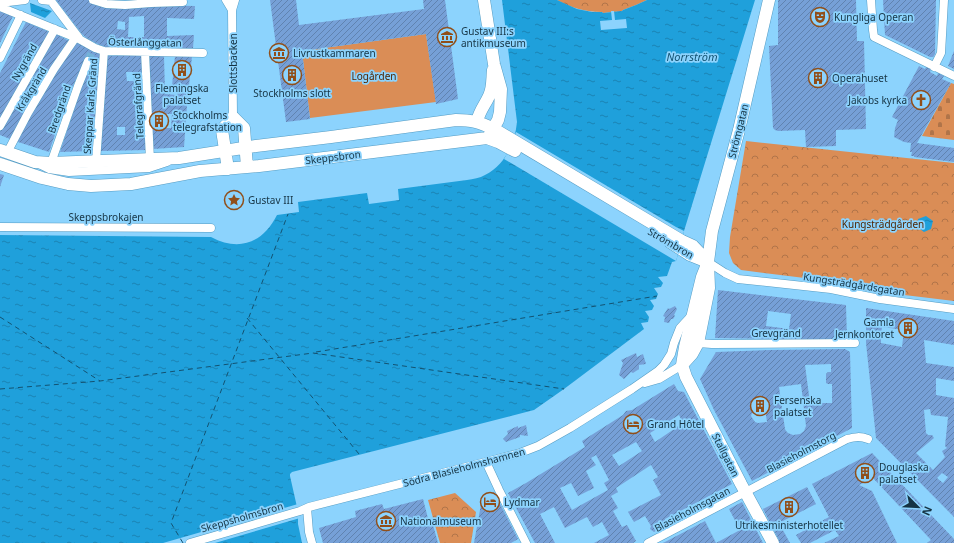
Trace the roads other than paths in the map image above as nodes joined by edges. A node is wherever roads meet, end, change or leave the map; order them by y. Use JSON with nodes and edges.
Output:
{"nodes":[{"id":1,"x":25,"y":0,"type":"edge"},
{"id":2,"x":42,"y":0,"type":"edge"},
{"id":3,"x":93,"y":0,"type":"edge"},
{"id":4,"x":226,"y":0,"type":"edge"},
{"id":5,"x":235,"y":0,"type":"edge"},
{"id":6,"x":484,"y":0,"type":"edge"},
{"id":7,"x":768,"y":0,"type":"edge"},
{"id":8,"x":871,"y":0,"type":"edge"},
{"id":9,"x":944,"y":0,"type":"edge"},
{"id":10,"x":183,"y":2,"type":"dead end"},
{"id":11,"x":0,"y":3,"type":"edge"},
{"id":12,"x":0,"y":7,"type":"edge"},
{"id":13,"x":232,"y":10,"type":"junction"},
{"id":14,"x":21,"y":15,"type":"junction"},
{"id":15,"x":55,"y":29,"type":"junction"},
{"id":16,"x":77,"y":38,"type":"junction"},
{"id":17,"x":104,"y":52,"type":"junction"},
{"id":18,"x":146,"y":52,"type":"junction"},
{"id":19,"x":203,"y":53,"type":"dead end"},
{"id":20,"x":0,"y":58,"type":"edge"},
{"id":21,"x":88,"y":61,"type":"tunnel mouth"},
{"id":22,"x":494,"y":64,"type":"junction"},
{"id":23,"x":934,"y":66,"type":"junction"},
{"id":24,"x":954,"y":76,"type":"edge"},
{"id":25,"x":233,"y":117,"type":"junction"},
{"id":26,"x":477,"y":122,"type":"junction"},
{"id":27,"x":0,"y":126,"type":"edge"},
{"id":28,"x":493,"y":137,"type":"junction"},
{"id":29,"x":246,"y":147,"type":"junction"},
{"id":30,"x":226,"y":151,"type":"junction"},
{"id":31,"x":4,"y":152,"type":"edge"},
{"id":32,"x":150,"y":157,"type":"junction"},
{"id":33,"x":179,"y":158,"type":"junction"},
{"id":34,"x":35,"y":162,"type":"junction"},
{"id":35,"x":96,"y":162,"type":"junction"},
{"id":36,"x":51,"y":163,"type":"junction"},
{"id":37,"x":0,"y":164,"type":"edge"},
{"id":38,"x":247,"y":167,"type":"junction"},
{"id":39,"x":228,"y":169,"type":"junction"},
{"id":40,"x":0,"y":227,"type":"edge"},
{"id":41,"x":211,"y":228,"type":"dead end"},
{"id":42,"x":708,"y":262,"type":"junction"},
{"id":43,"x":954,"y":309,"type":"edge"},
{"id":44,"x":692,"y":315,"type":"junction"},
{"id":45,"x":698,"y":343,"type":"junction"},
{"id":46,"x":855,"y":343,"type":"dead end"},
{"id":47,"x":682,"y":365,"type":"junction"},
{"id":48,"x":639,"y":385,"type":"junction"},
{"id":49,"x":868,"y":439,"type":"dead end"},
{"id":50,"x":486,"y":462,"type":"junction"},
{"id":51,"x":746,"y":492,"type":"junction"},
{"id":52,"x":304,"y":509,"type":"junction"},
{"id":53,"x":650,"y":542,"type":"edge"},
{"id":54,"x":190,"y":543,"type":"edge"},
{"id":55,"x":312,"y":543,"type":"edge"},
{"id":56,"x":526,"y":543,"type":"edge"},
{"id":57,"x":773,"y":543,"type":"edge"}],
"edges":[{"from":1,"to":11,"type":"street"},
{"from":2,"to":16,"type":"street"},
{"from":3,"to":10,"type":"street"},
{"from":4,"to":13,"type":"street"},
{"from":5,"to":13,"type":"street","name":"Slottsbacken"},
{"from":6,"to":22,"type":"street"},
{"from":7,"to":42,"type":"street","name":"Strömgatan"},
{"from":8,"to":23,"type":"street"},
{"from":9,"to":23,"type":"street"},
{"from":12,"to":14,"type":"street","name":"Österlånggatan"},
{"from":13,"to":25,"type":"street","name":"Slottsbacken"},
{"from":14,"to":15,"type":"street","name":"Österlånggatan"},
{"from":14,"to":20,"type":"street"},
{"from":15,"to":16,"type":"street","name":"Österlånggatan"},
{"from":15,"to":27,"type":"street","name":"Nygränd"},
{"from":16,"to":17,"type":"street","name":"Österlånggatan"},
{"from":16,"to":31,"type":"street","name":"Kråkgränd"},
{"from":17,"to":18,"type":"street","name":"Österlånggatan"},
{"from":17,"to":35,"type":"street","name":"Skeppar Karls Gränd"},
{"from":18,"to":19,"type":"street","name":"Österlånggatan"},
{"from":18,"to":32,"type":"street","name":"Telegrafgränd"},
{"from":21,"to":36,"type":"street","name":"Bredgränd"},
{"from":22,"to":26,"type":"street"},
{"from":22,"to":28,"type":"street"},
{"from":23,"to":24,"type":"street"},
{"from":25,"to":29,"type":"street"},
{"from":25,"to":30,"type":"street"},
{"from":26,"to":28,"type":"street"},
{"from":26,"to":29,"type":"street","name":"Skeppsbron"},
{"from":28,"to":38,"type":"street","name":"Skeppsbron"},
{"from":28,"to":42,"type":"street","name":"Strömbron"},
{"from":29,"to":30,"type":"street","name":"Skeppsbron"},
{"from":29,"to":38,"type":"street"},
{"from":30,"to":33,"type":"street","name":"Skeppsbron"},
{"from":30,"to":39,"type":"street"},
{"from":31,"to":34,"type":"street","name":"Skeppsbron"},
{"from":32,"to":33,"type":"street","name":"Skeppsbron"},
{"from":32,"to":35,"type":"street","name":"Skeppsbron"},
{"from":33,"to":34,"type":"street","name":"Skeppsbron"},
{"from":34,"to":36,"type":"street","name":"Skeppsbron"},
{"from":35,"to":36,"type":"street","name":"Skeppsbron"},
{"from":37,"to":39,"type":"street","name":"Skeppsbron"},
{"from":38,"to":39,"type":"street","name":"Skeppsbron"},
{"from":40,"to":41,"type":"street","name":"Skeppsbrokajen"},
{"from":42,"to":43,"type":"street","name":"Kungsträdgårdsgatan"},
{"from":42,"to":44,"type":"street","name":"Södra Blasieholmshamnen"},
{"from":42,"to":45,"type":"street","name":"Södra Blasieholmshamnen"},
{"from":44,"to":47,"type":"street","name":"Södra Blasieholmshamnen"},
{"from":44,"to":48,"type":"street","name":"Södra Blasieholmshamnen"},
{"from":45,"to":46,"type":"street","name":"Grevgränd"},
{"from":45,"to":47,"type":"street","name":"Södra Blasieholmshamnen"},
{"from":47,"to":48,"type":"street","name":"Södra Blasieholmshamnen"},
{"from":47,"to":51,"type":"street","name":"Stallgatan"},
{"from":48,"to":50,"type":"street","name":"Södra Blasieholmshamnen"},
{"from":49,"to":51,"type":"street","name":"Blasieholmstorg"},
{"from":50,"to":52,"type":"street","name":"Södra Blasieholmshamnen"},
{"from":50,"to":56,"type":"street"},
{"from":51,"to":53,"type":"street","name":"Blasieholmsgatan"},
{"from":51,"to":57,"type":"street","name":"Stallgatan"},
{"from":52,"to":54,"type":"street","name":"Skeppsholmsbron"},
{"from":52,"to":55,"type":"street"}]}
